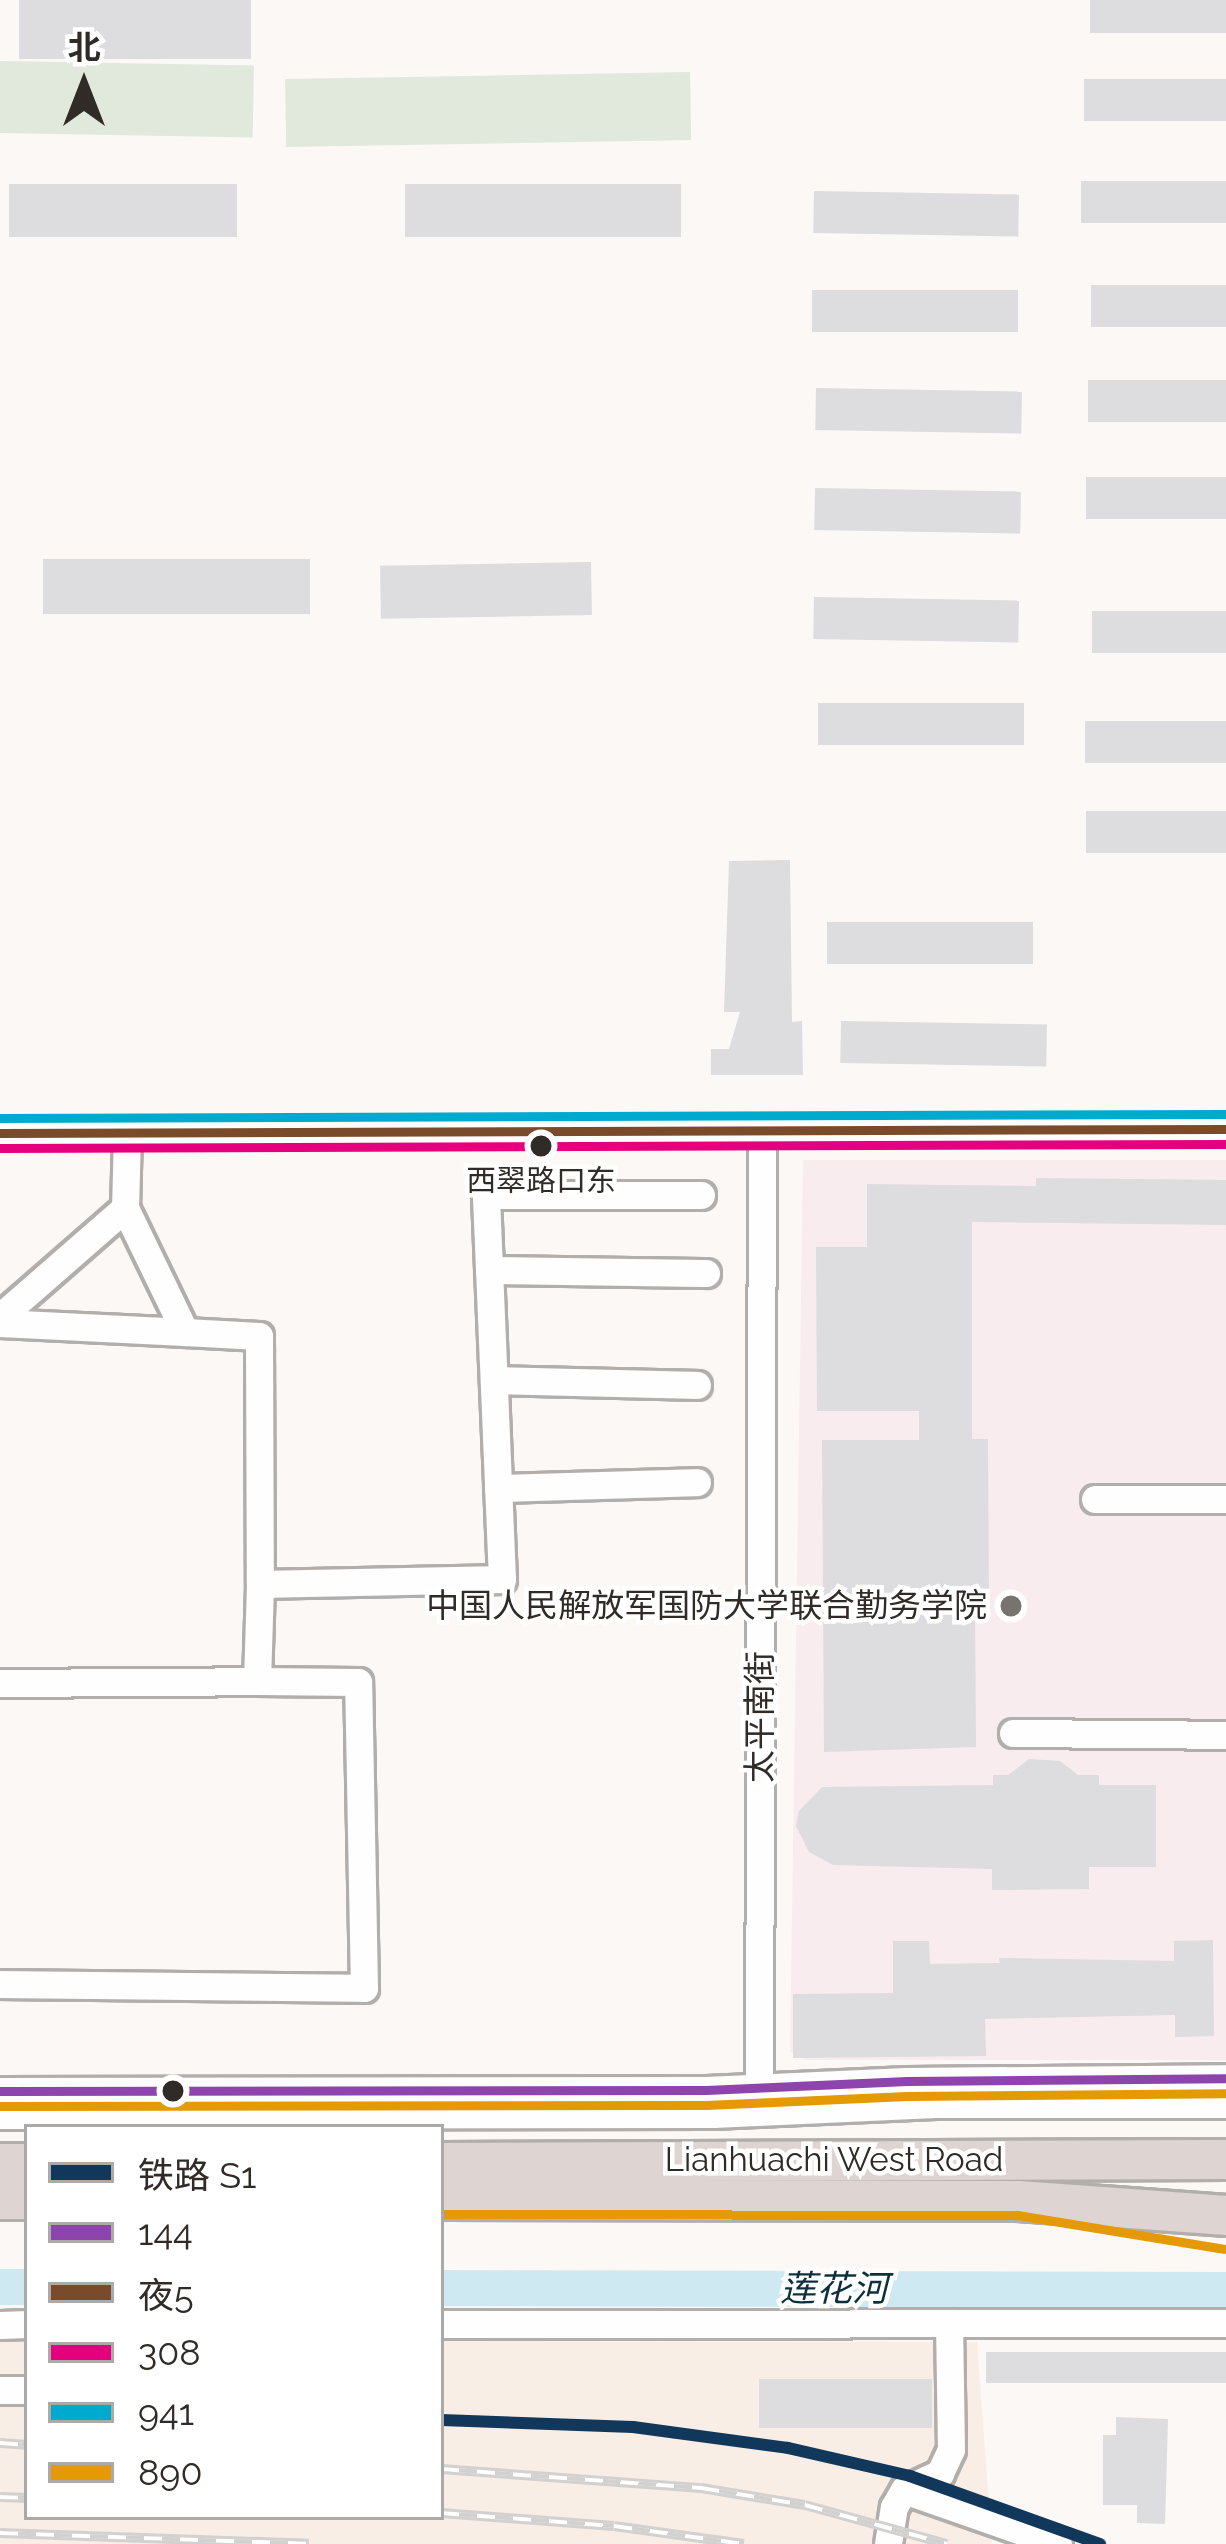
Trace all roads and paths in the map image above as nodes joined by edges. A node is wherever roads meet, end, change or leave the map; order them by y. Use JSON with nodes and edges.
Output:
{"nodes":[{"id":1,"x":1226,"y":1129,"type":"edge"},
{"id":2,"x":762,"y":1130,"type":"junction"},
{"id":3,"x":0,"y":1132,"type":"edge"},
{"id":4,"x":128,"y":1133,"type":"junction"},
{"id":5,"x":701,"y":1195,"type":"dead end"},
{"id":6,"x":125,"y":1208,"type":"junction"},
{"id":7,"x":489,"y":1270,"type":"junction"},
{"id":8,"x":706,"y":1273,"type":"dead end"},
{"id":9,"x":0,"y":1320,"type":"edge"},
{"id":10,"x":185,"y":1332,"type":"junction"},
{"id":11,"x":494,"y":1380,"type":"junction"},
{"id":12,"x":697,"y":1385,"type":"dead end"},
{"id":13,"x":697,"y":1482,"type":"dead end"},
{"id":14,"x":499,"y":1488,"type":"junction"},
{"id":15,"x":1226,"y":1498,"type":"edge"},
{"id":16,"x":1096,"y":1499,"type":"dead end"},
{"id":17,"x":260,"y":1584,"type":"junction"},
{"id":18,"x":257,"y":1681,"type":"junction"},
{"id":19,"x":0,"y":1683,"type":"edge"},
{"id":20,"x":1013,"y":1733,"type":"dead end"},
{"id":21,"x":1226,"y":1735,"type":"edge"},
{"id":22,"x":0,"y":1984,"type":"edge"},
{"id":23,"x":1226,"y":2078,"type":"edge"},
{"id":24,"x":759,"y":2088,"type":"junction"},
{"id":25,"x":0,"y":2091,"type":"edge"},
{"id":26,"x":1226,"y":2104,"type":"edge"},
{"id":27,"x":0,"y":2115,"type":"edge"},
{"id":28,"x":1226,"y":2158,"type":"edge"},
{"id":29,"x":444,"y":2162,"type":"edge"},
{"id":30,"x":1226,"y":2190,"type":"edge"},
{"id":31,"x":444,"y":2199,"type":"edge"},
{"id":32,"x":1018,"y":2200,"type":"junction"},
{"id":33,"x":1226,"y":2215,"type":"edge"},
{"id":34,"x":1226,"y":2234,"type":"edge"},
{"id":35,"x":1226,"y":2323,"type":"edge"},
{"id":36,"x":444,"y":2324,"type":"edge"},
{"id":37,"x":949,"y":2324,"type":"junction"},
{"id":38,"x":904,"y":2490,"type":"junction"},
{"id":39,"x":888,"y":2544,"type":"edge"},
{"id":40,"x":1058,"y":2544,"type":"edge"}],
"edges":[{"from":1,"to":2,"type":"street"},
{"from":2,"to":4,"type":"street"},
{"from":2,"to":24,"type":"street","name":"太平南街"},
{"from":3,"to":4,"type":"street"},
{"from":4,"to":6,"type":"street"},
{"from":5,"to":7,"type":"street"},
{"from":6,"to":9,"type":"street"},
{"from":6,"to":10,"type":"street"},
{"from":7,"to":8,"type":"street"},
{"from":7,"to":11,"type":"street"},
{"from":9,"to":10,"type":"street"},
{"from":10,"to":17,"type":"street"},
{"from":11,"to":12,"type":"street"},
{"from":11,"to":14,"type":"street"},
{"from":13,"to":14,"type":"street"},
{"from":14,"to":17,"type":"street"},
{"from":15,"to":16,"type":"street"},
{"from":17,"to":18,"type":"street"},
{"from":18,"to":19,"type":"street"},
{"from":18,"to":22,"type":"street"},
{"from":20,"to":21,"type":"street"},
{"from":23,"to":24,"type":"street"},
{"from":24,"to":25,"type":"street"},
{"from":26,"to":27,"type":"street"},
{"from":28,"to":29,"type":"highway","name":"Lianhuachi West Road"},
{"from":30,"to":32,"type":"highway","name":"Lianhuachi West Road"},
{"from":31,"to":32,"type":"highway","name":"Lianhuachi West Road"},
{"from":32,"to":33,"type":"highway","name":"Lianhuachi West Road"},
{"from":32,"to":34,"type":"street"},
{"from":35,"to":37,"type":"street"},
{"from":36,"to":37,"type":"street"},
{"from":37,"to":38,"type":"street"},
{"from":38,"to":39,"type":"street"},
{"from":38,"to":40,"type":"street"}]}
